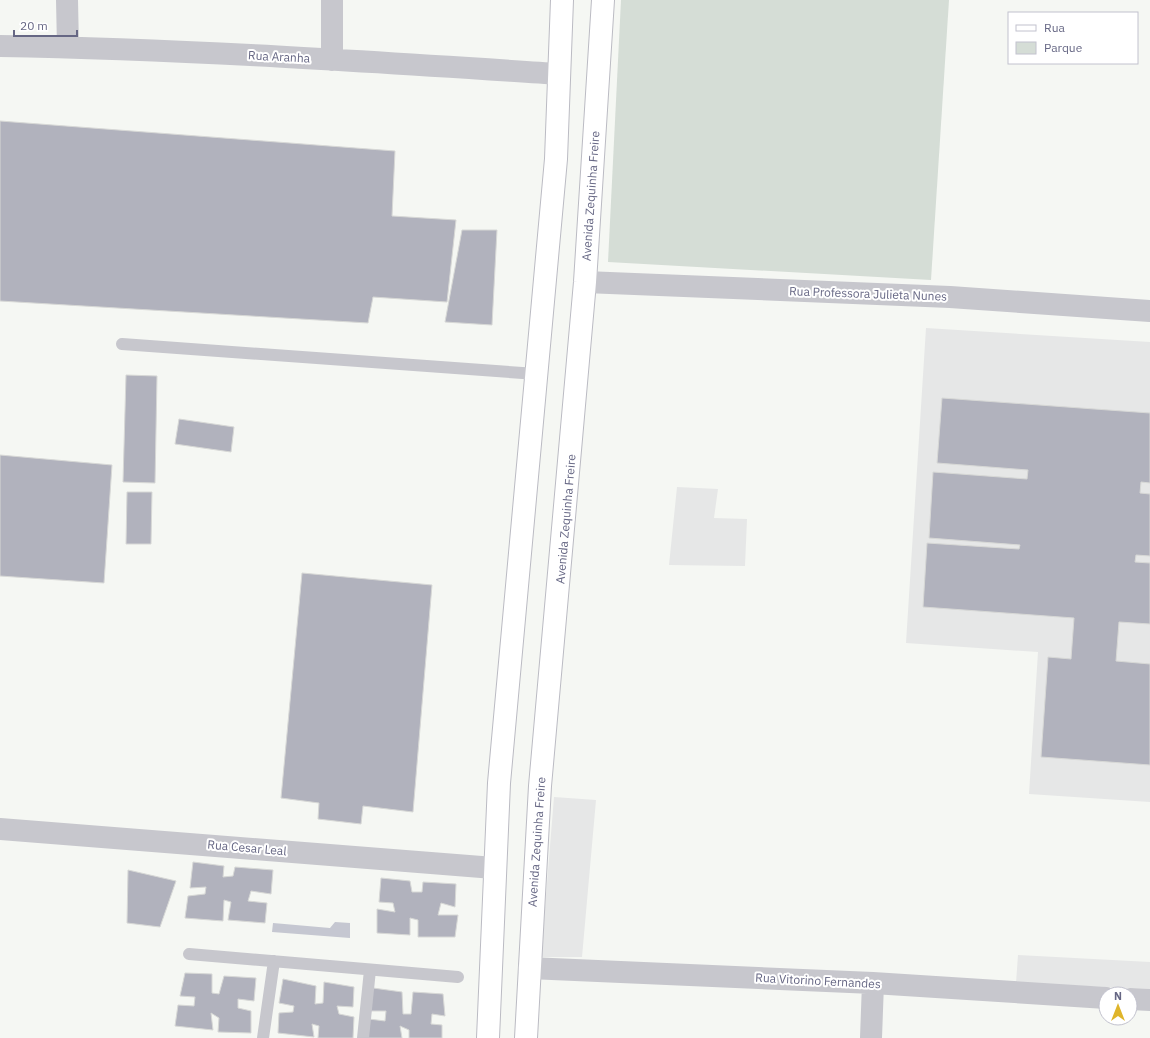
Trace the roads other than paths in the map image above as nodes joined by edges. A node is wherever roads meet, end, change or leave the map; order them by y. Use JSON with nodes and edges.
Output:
{"nodes":[{"id":1,"x":67,"y":0,"type":"edge"},
{"id":2,"x":332,"y":0,"type":"edge"},
{"id":3,"x":562,"y":0,"type":"edge"},
{"id":4,"x":603,"y":0,"type":"edge"},
{"id":5,"x":0,"y":46,"type":"edge"},
{"id":6,"x":68,"y":47,"type":"junction"},
{"id":7,"x":332,"y":60,"type":"junction"},
{"id":8,"x":559,"y":74,"type":"junction"},
{"id":9,"x":585,"y":282,"type":"junction"},
{"id":10,"x":1150,"y":311,"type":"edge"},
{"id":11,"x":122,"y":344,"type":"dead end"},
{"id":12,"x":537,"y":374,"type":"junction"},
{"id":13,"x":0,"y":829,"type":"edge"},
{"id":14,"x":494,"y":868,"type":"junction"},
{"id":15,"x":188,"y":954,"type":"dead end"},
{"id":16,"x":274,"y":961,"type":"junction"},
{"id":17,"x":529,"y":968,"type":"junction"},
{"id":18,"x":370,"y":970,"type":"junction"},
{"id":19,"x":458,"y":977,"type":"dead end"},
{"id":20,"x":873,"y":983,"type":"junction"},
{"id":21,"x":1098,"y":997,"type":"edge"},
{"id":22,"x":1138,"y":999,"type":"edge"},
{"id":23,"x":1150,"y":1000,"type":"edge"},
{"id":24,"x":264,"y":1038,"type":"edge"},
{"id":25,"x":363,"y":1038,"type":"edge"},
{"id":26,"x":488,"y":1038,"type":"edge"},
{"id":27,"x":526,"y":1038,"type":"edge"},
{"id":28,"x":871,"y":1038,"type":"edge"}],
"edges":[{"from":1,"to":6,"type":"street"},
{"from":2,"to":7,"type":"street"},
{"from":3,"to":8,"type":"main road"},
{"from":4,"to":9,"type":"main road","name":"Avenida Zequinha Freire"},
{"from":5,"to":6,"type":"street","name":"Rua Aranha"},
{"from":6,"to":7,"type":"street","name":"Rua Aranha"},
{"from":7,"to":8,"type":"street","name":"Rua Aranha"},
{"from":8,"to":12,"type":"main road"},
{"from":9,"to":10,"type":"street","name":"Rua Professora Julieta Nunes"},
{"from":9,"to":17,"type":"main road","name":"Avenida Zequinha Freire"},
{"from":11,"to":12,"type":"lane"},
{"from":12,"to":14,"type":"main road"},
{"from":13,"to":14,"type":"street","name":"Rua Cesar Leal"},
{"from":14,"to":26,"type":"main road"},
{"from":15,"to":16,"type":"lane"},
{"from":16,"to":18,"type":"lane"},
{"from":16,"to":24,"type":"lane"},
{"from":17,"to":20,"type":"street","name":"Rua Vitorino Fernandes"},
{"from":17,"to":27,"type":"main road","name":"Avenida Zequinha Freire"},
{"from":18,"to":19,"type":"lane"},
{"from":18,"to":25,"type":"lane"},
{"from":20,"to":21,"type":"street","name":"Rua Vitorino Fernandes"},
{"from":20,"to":28,"type":"street"},
{"from":22,"to":23,"type":"street"}]}
